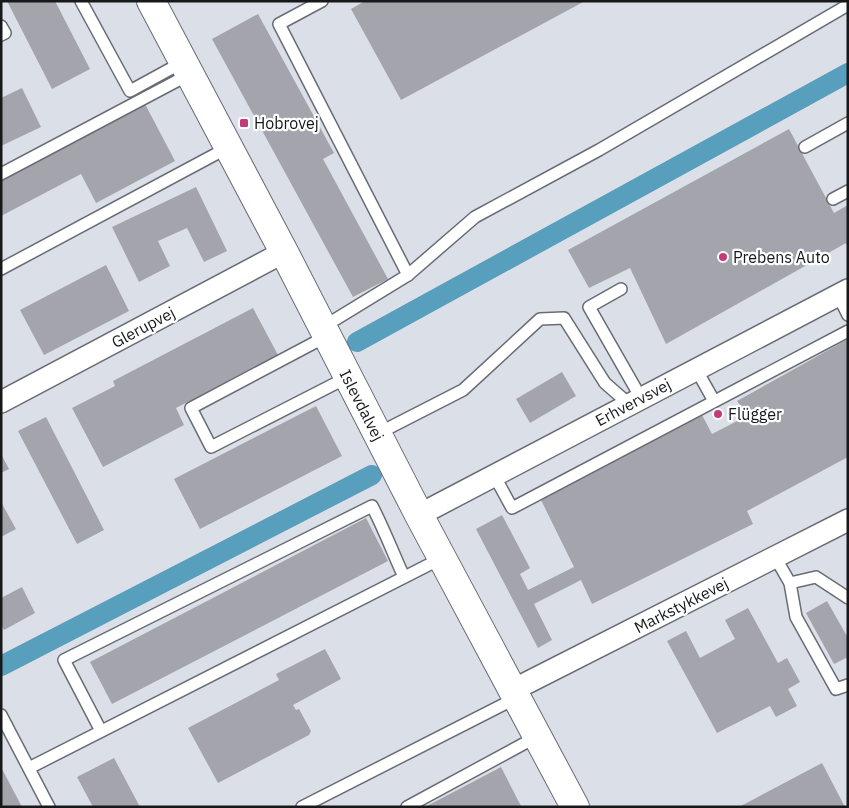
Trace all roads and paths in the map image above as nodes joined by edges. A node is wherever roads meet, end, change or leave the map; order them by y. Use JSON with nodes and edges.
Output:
{"nodes":[{"id":1,"x":81,"y":1,"type":"edge"},
{"id":2,"x":151,"y":1,"type":"edge"},
{"id":3,"x":322,"y":1,"type":"edge"},
{"id":4,"x":848,"y":6,"type":"edge"},
{"id":5,"x":1,"y":26,"type":"edge"},
{"id":6,"x":1,"y":35,"type":"edge"},
{"id":7,"x":187,"y":68,"type":"junction"},
{"id":8,"x":848,"y":123,"type":"edge"},
{"id":9,"x":229,"y":147,"type":"junction"},
{"id":10,"x":805,"y":148,"type":"dead end"},
{"id":11,"x":1,"y":174,"type":"edge"},
{"id":12,"x":848,"y":191,"type":"edge"},
{"id":13,"x":833,"y":199,"type":"dead end"},
{"id":14,"x":284,"y":252,"type":"junction"},
{"id":15,"x":1,"y":269,"type":"edge"},
{"id":16,"x":408,"y":275,"type":"junction"},
{"id":17,"x":622,"y":289,"type":"dead end"},
{"id":18,"x":843,"y":292,"type":"edge"},
{"id":19,"x":848,"y":315,"type":"edge"},
{"id":20,"x":325,"y":331,"type":"junction"},
{"id":21,"x":848,"y":331,"type":"edge"},
{"id":22,"x":696,"y":369,"type":"junction"},
{"id":23,"x":348,"y":377,"type":"junction"},
{"id":24,"x":635,"y":401,"type":"junction"},
{"id":25,"x":714,"y":401,"type":"junction"},
{"id":26,"x":1,"y":402,"type":"edge"},
{"id":27,"x":377,"y":434,"type":"junction"},
{"id":28,"x":494,"y":475,"type":"junction"},
{"id":29,"x":419,"y":515,"type":"junction"},
{"id":30,"x":848,"y":520,"type":"edge"},
{"id":31,"x":775,"y":557,"type":"junction"},
{"id":32,"x":442,"y":558,"type":"junction"},
{"id":33,"x":404,"y":577,"type":"junction"},
{"id":34,"x":790,"y":583,"type":"junction"},
{"id":35,"x":848,"y":598,"type":"edge"},
{"id":36,"x":848,"y":685,"type":"edge"},
{"id":37,"x":509,"y":698,"type":"junction"},
{"id":38,"x":1,"y":715,"type":"edge"},
{"id":39,"x":101,"y":731,"type":"junction"},
{"id":40,"x":538,"y":736,"type":"junction"},
{"id":41,"x":29,"y":768,"type":"junction"},
{"id":42,"x":571,"y":805,"type":"edge"},
{"id":43,"x":49,"y":807,"type":"edge"},
{"id":44,"x":302,"y":807,"type":"edge"},
{"id":45,"x":407,"y":807,"type":"edge"}],
"edges":[{"from":1,"to":7,"type":"lane"},
{"from":2,"to":7,"type":"street","name":"Islevdalvej"},
{"from":3,"to":16,"type":"lane"},
{"from":4,"to":16,"type":"lane"},
{"from":5,"to":6,"type":"lane"},
{"from":7,"to":9,"type":"street","name":"Islevdalvej"},
{"from":7,"to":11,"type":"lane"},
{"from":8,"to":10,"type":"lane"},
{"from":9,"to":14,"type":"street","name":"Islevdalvej"},
{"from":9,"to":15,"type":"lane"},
{"from":12,"to":13,"type":"lane"},
{"from":14,"to":20,"type":"street","name":"Islevdalvej"},
{"from":14,"to":26,"type":"street","name":"Glerupvej"},
{"from":16,"to":20,"type":"lane"},
{"from":17,"to":24,"type":"lane"},
{"from":18,"to":19,"type":"lane"},
{"from":18,"to":22,"type":"street","name":"Erhvervsvej"},
{"from":20,"to":23,"type":"street","name":"Islevdalvej"},
{"from":20,"to":23,"type":"lane"},
{"from":21,"to":25,"type":"lane"},
{"from":22,"to":24,"type":"street","name":"Erhvervsvej"},
{"from":22,"to":25,"type":"lane"},
{"from":23,"to":27,"type":"street","name":"Islevdalvej"},
{"from":24,"to":27,"type":"lane"},
{"from":24,"to":28,"type":"street","name":"Erhvervsvej"},
{"from":25,"to":28,"type":"lane"},
{"from":27,"to":29,"type":"street","name":"Islevdalvej"},
{"from":28,"to":29,"type":"street","name":"Erhvervsvej"},
{"from":29,"to":32,"type":"street","name":"Islevdalvej"},
{"from":30,"to":31,"type":"street","name":"Markstykkevej"},
{"from":31,"to":34,"type":"lane"},
{"from":31,"to":37,"type":"street","name":"Markstykkevej"},
{"from":32,"to":33,"type":"lane"},
{"from":32,"to":37,"type":"street","name":"Islevdalvej"},
{"from":33,"to":39,"type":"lane"},
{"from":33,"to":39,"type":"lane"},
{"from":34,"to":35,"type":"lane"},
{"from":34,"to":36,"type":"lane"},
{"from":37,"to":40,"type":"street","name":"Islevdalvej"},
{"from":37,"to":44,"type":"lane"},
{"from":38,"to":41,"type":"lane"},
{"from":39,"to":41,"type":"lane"},
{"from":40,"to":42,"type":"street","name":"Islevdalvej"},
{"from":40,"to":45,"type":"lane"},
{"from":41,"to":43,"type":"lane"}]}
